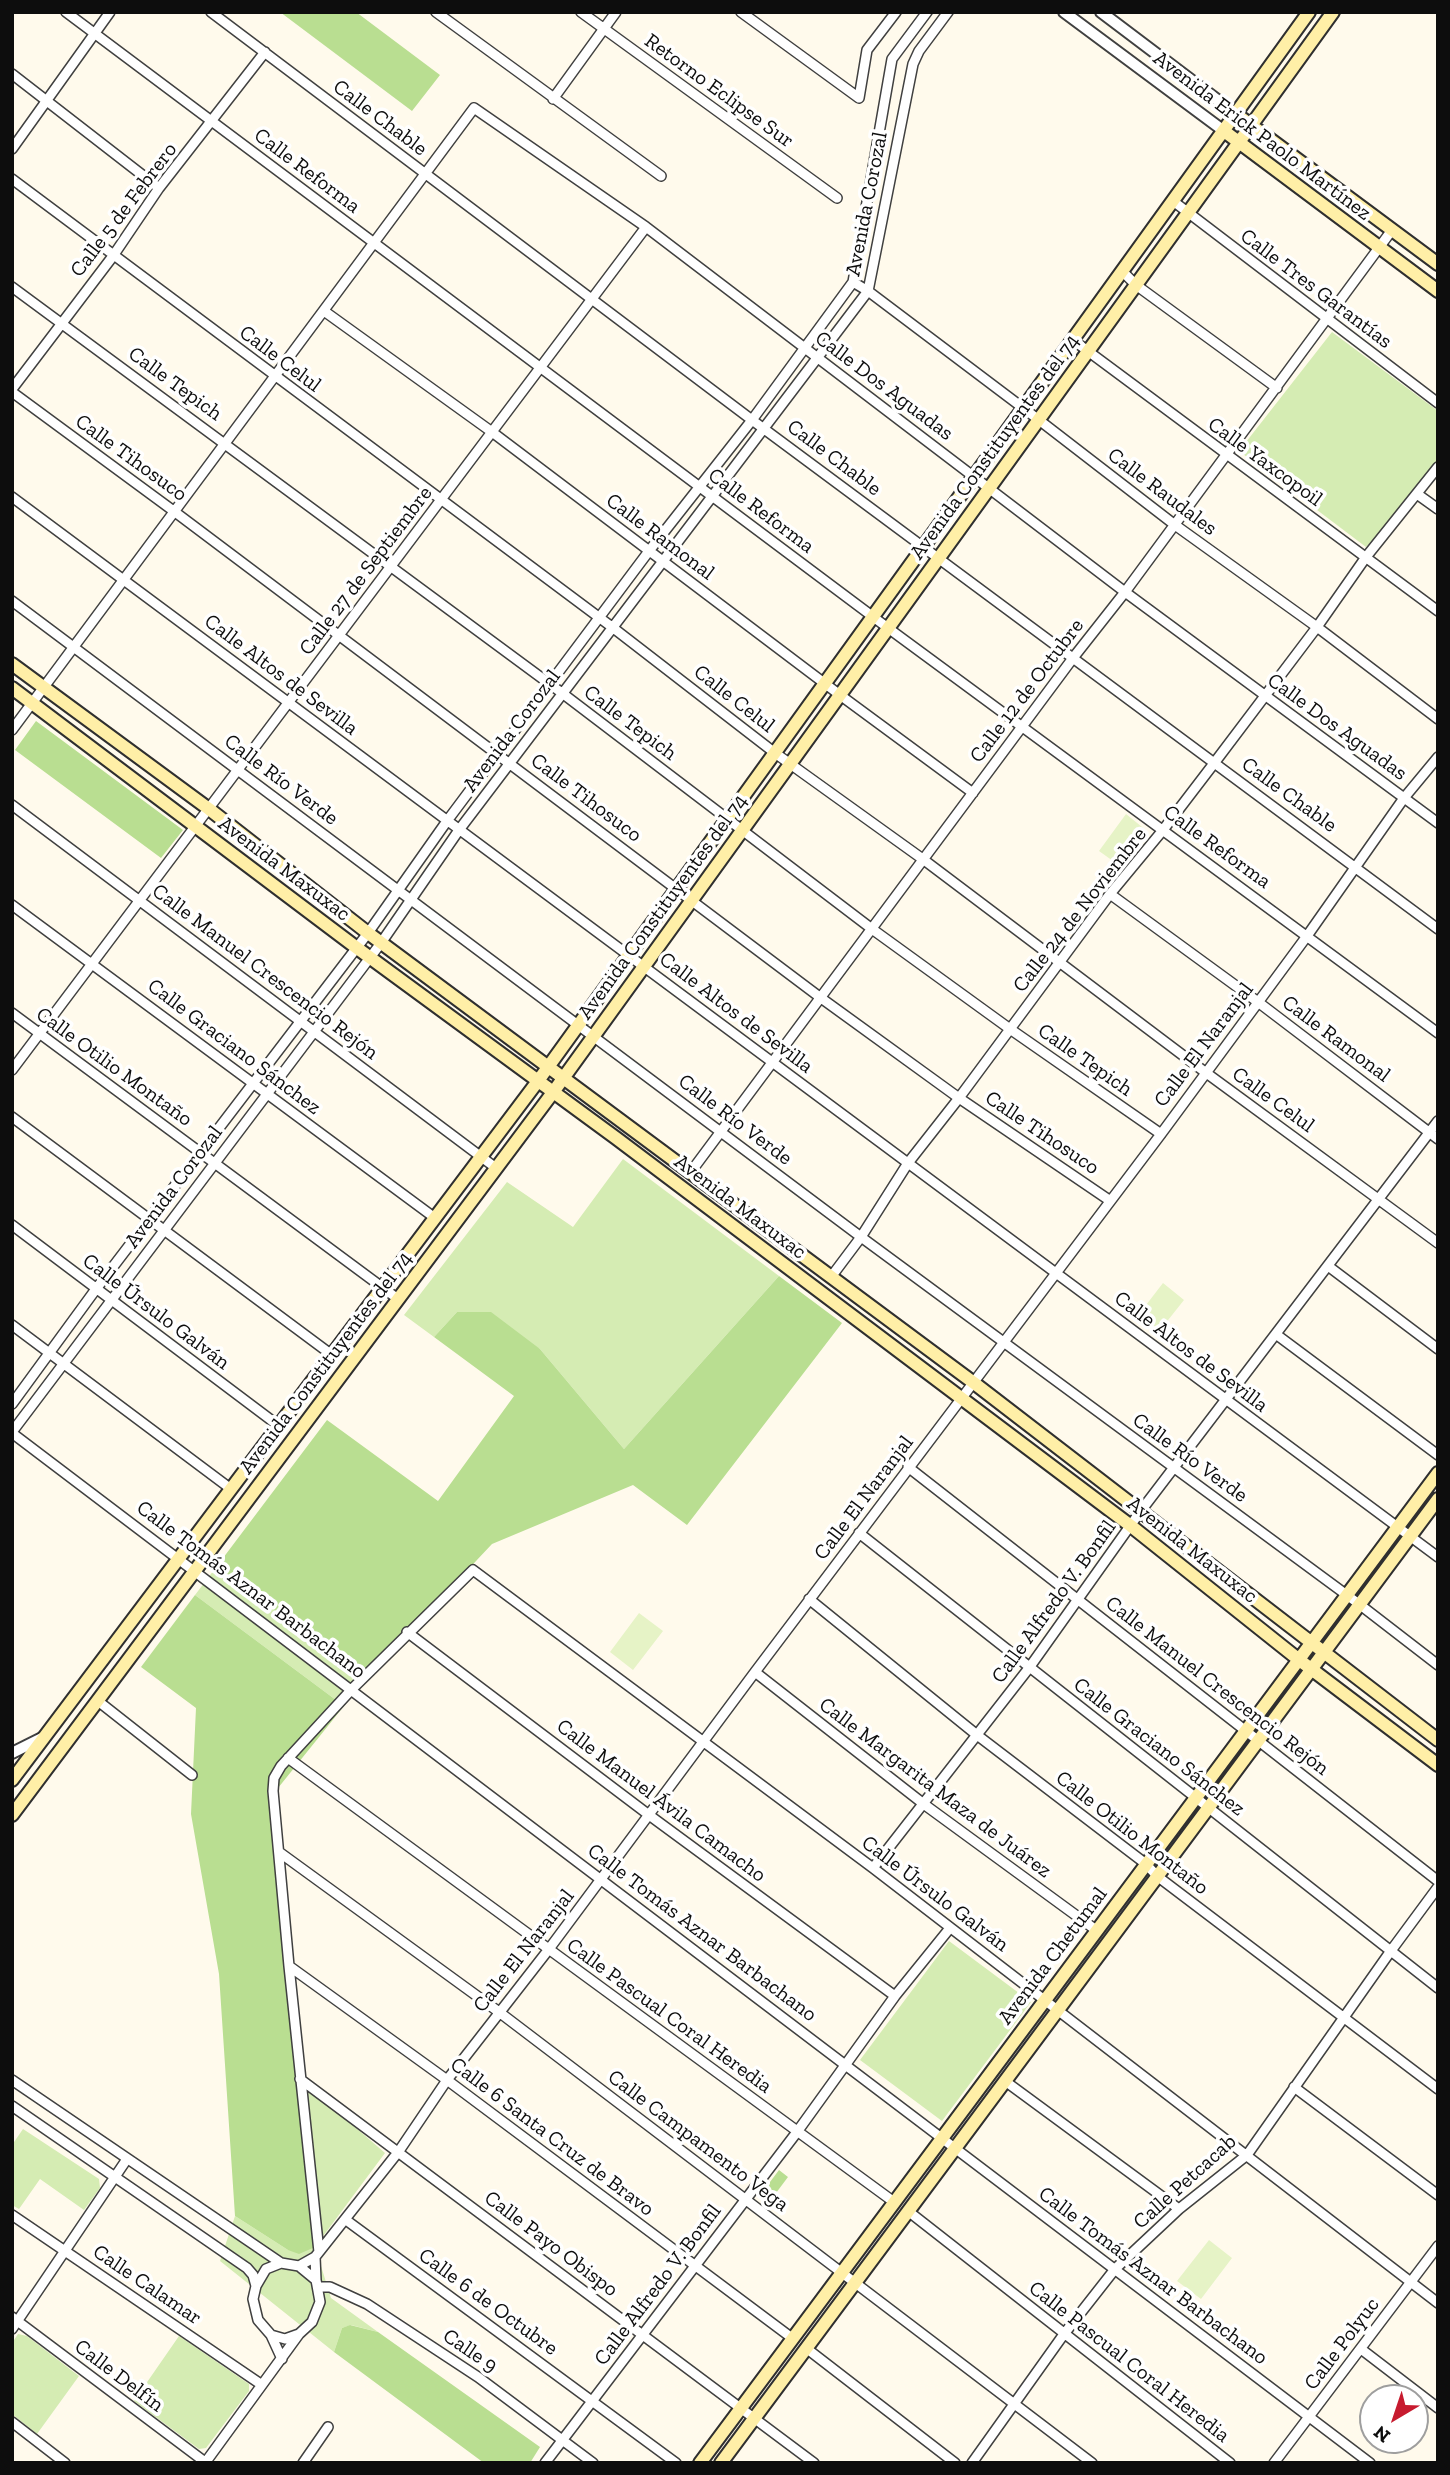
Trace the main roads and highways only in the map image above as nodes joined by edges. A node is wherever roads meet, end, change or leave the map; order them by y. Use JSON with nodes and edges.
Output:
{"nodes":[{"id":1,"x":1309,"y":12,"type":"edge"},
{"id":2,"x":1333,"y":12,"type":"edge"},
{"id":3,"x":1236,"y":114,"type":"junction"},
{"id":4,"x":1251,"y":125,"type":"junction"},
{"id":5,"x":1224,"y":131,"type":"junction"},
{"id":6,"x":1239,"y":142,"type":"junction"},
{"id":7,"x":1438,"y":264,"type":"edge"},
{"id":8,"x":1438,"y":291,"type":"edge"},
{"id":9,"x":12,"y":664,"type":"edge"},
{"id":10,"x":12,"y":688,"type":"edge"},
{"id":11,"x":549,"y":1066,"type":"junction"},
{"id":12,"x":564,"y":1077,"type":"junction"},
{"id":13,"x":538,"y":1081,"type":"junction"},
{"id":14,"x":554,"y":1091,"type":"junction"},
{"id":15,"x":1438,"y":1473,"type":"edge"},
{"id":16,"x":1438,"y":1499,"type":"edge"},
{"id":17,"x":1311,"y":1641,"type":"junction"},
{"id":18,"x":1324,"y":1651,"type":"junction"},
{"id":19,"x":1298,"y":1659,"type":"junction"},
{"id":20,"x":1311,"y":1668,"type":"junction"},
{"id":21,"x":1438,"y":1740,"type":"edge"},
{"id":22,"x":1438,"y":1765,"type":"edge"},
{"id":23,"x":12,"y":1780,"type":"edge"},
{"id":24,"x":12,"y":1815,"type":"edge"},
{"id":25,"x":700,"y":2463,"type":"edge"},
{"id":26,"x":721,"y":2463,"type":"edge"}],
"edges":[{"from":1,"to":3,"type":"main road","name":"Avenida Constituyentes del 74"},
{"from":2,"to":4,"type":"main road","name":"Avenida Constituyentes del 74"},
{"from":3,"to":4,"type":"main road","name":"Avenida Erick Paolo Martínez"},
{"from":3,"to":5,"type":"main road","name":"Avenida Constituyentes del 74"},
{"from":4,"to":6,"type":"main road","name":"Avenida Constituyentes del 74"},
{"from":4,"to":7,"type":"main road","name":"Avenida Erick Paolo Martínez"},
{"from":5,"to":6,"type":"main road","name":"Avenida Erick Paolo Martínez"},
{"from":5,"to":11,"type":"main road","name":"Avenida Constituyentes del 74"},
{"from":6,"to":8,"type":"main road","name":"Avenida Erick Paolo Martínez"},
{"from":6,"to":12,"type":"main road","name":"Avenida Constituyentes del 74"},
{"from":9,"to":11,"type":"main road","name":"Avenida Maxuxac"},
{"from":10,"to":13,"type":"main road","name":"Avenida Maxuxac"},
{"from":11,"to":12,"type":"main road","name":"Avenida Maxuxac"},
{"from":11,"to":13,"type":"main road","name":"Avenida Constituyentes del 74"},
{"from":12,"to":14,"type":"main road","name":"Avenida Constituyentes del 74"},
{"from":12,"to":17,"type":"main road","name":"Avenida Maxuxac"},
{"from":13,"to":14,"type":"main road","name":"Avenida Maxuxac"},
{"from":13,"to":23,"type":"main road","name":"Avenida Constituyentes del 74"},
{"from":14,"to":19,"type":"main road","name":"Avenida Maxuxac"},
{"from":14,"to":24,"type":"main road","name":"Avenida Constituyentes del 74"},
{"from":15,"to":17,"type":"main road","name":"Avenida Chetumal"},
{"from":16,"to":18,"type":"main road","name":"Avenida Chetumal"},
{"from":17,"to":18,"type":"main road","name":"Avenida Maxuxac"},
{"from":17,"to":19,"type":"main road","name":"Avenida Chetumal"},
{"from":18,"to":20,"type":"main road","name":"Avenida Chetumal"},
{"from":18,"to":21,"type":"main road","name":"Avenida Maxuxac"},
{"from":19,"to":20,"type":"main road","name":"Avenida Maxuxac"},
{"from":19,"to":25,"type":"main road","name":"Avenida Chetumal"},
{"from":20,"to":22,"type":"main road","name":"Avenida Maxuxac"},
{"from":20,"to":26,"type":"main road","name":"Avenida Chetumal"}]}
